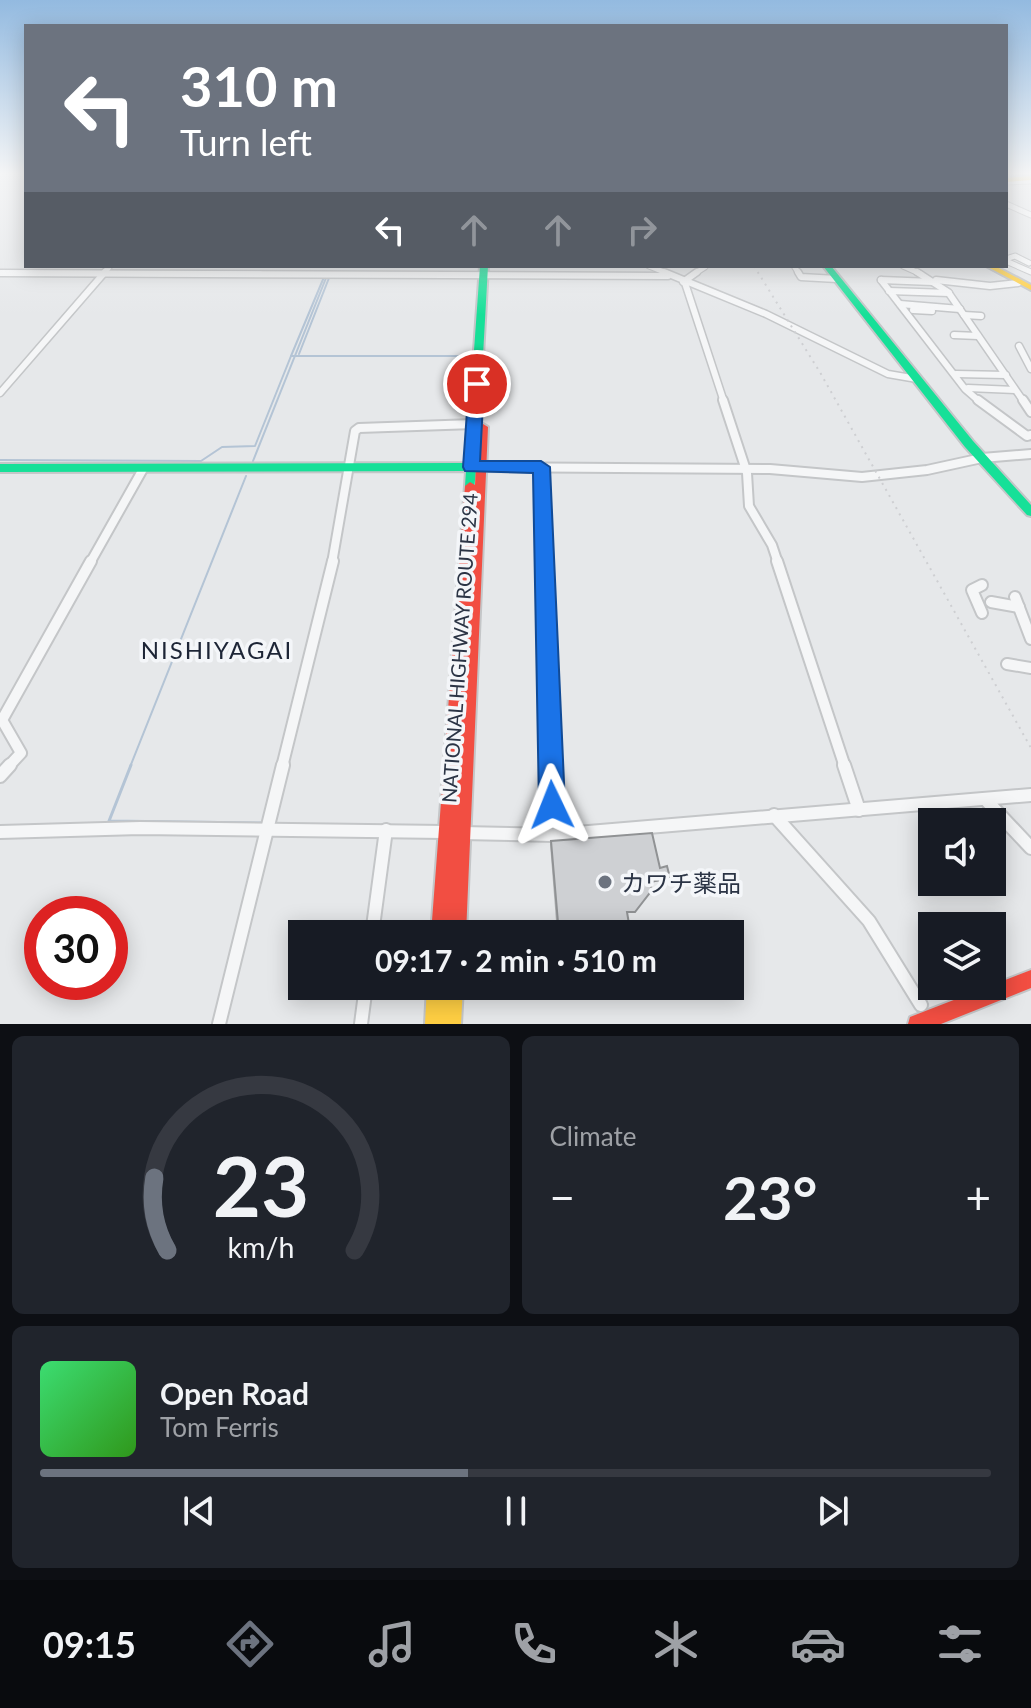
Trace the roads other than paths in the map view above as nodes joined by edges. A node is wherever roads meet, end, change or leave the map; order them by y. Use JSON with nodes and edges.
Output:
{"nodes":[{"id":1,"x":1008,"y":259,"type":"edge"},
{"id":2,"x":1008,"y":261,"type":"edge"},
{"id":3,"x":1029,"y":263,"type":"edge"},
{"id":4,"x":108,"y":268,"type":"edge"},
{"id":5,"x":534,"y":268,"type":"edge"},
{"id":6,"x":653,"y":268,"type":"edge"},
{"id":7,"x":688,"y":268,"type":"edge"},
{"id":8,"x":704,"y":268,"type":"edge"},
{"id":9,"x":795,"y":268,"type":"edge"},
{"id":10,"x":829,"y":268,"type":"edge"},
{"id":11,"x":907,"y":268,"type":"edge"},
{"id":12,"x":994,"y":268,"type":"edge"},
{"id":13,"x":487,"y":271,"type":"edge"},
{"id":14,"x":698,"y":272,"type":"junction"},
{"id":15,"x":1031,"y":272,"type":"edge"},
{"id":16,"x":0,"y":273,"type":"edge"},
{"id":17,"x":103,"y":274,"type":"junction"},
{"id":18,"x":534,"y":275,"type":"junction"},
{"id":19,"x":668,"y":276,"type":"junction"},
{"id":20,"x":837,"y":279,"type":"junction"},
{"id":21,"x":934,"y":280,"type":"junction"},
{"id":22,"x":684,"y":283,"type":"junction"},
{"id":23,"x":1018,"y":283,"type":"dead end"},
{"id":24,"x":1031,"y":288,"type":"edge"},
{"id":25,"x":889,"y":291,"type":"junction"},
{"id":26,"x":949,"y":293,"type":"junction"},
{"id":27,"x":900,"y":304,"type":"junction"},
{"id":28,"x":913,"y":310,"type":"dead end"},
{"id":29,"x":960,"y":313,"type":"junction"},
{"id":30,"x":981,"y":316,"type":"dead end"},
{"id":31,"x":954,"y":335,"type":"dead end"},
{"id":32,"x":978,"y":336,"type":"junction"},
{"id":33,"x":1019,"y":346,"type":"dead end"},
{"id":34,"x":1031,"y":369,"type":"edge"},
{"id":35,"x":956,"y":374,"type":"dead end"},
{"id":36,"x":1006,"y":375,"type":"junction"},
{"id":37,"x":917,"y":379,"type":"junction"},
{"id":38,"x":968,"y":388,"type":"dead end"},
{"id":39,"x":1015,"y":390,"type":"junction"},
{"id":40,"x":0,"y":393,"type":"edge"},
{"id":41,"x":1031,"y":412,"type":"edge"},
{"id":42,"x":474,"y":424,"type":"junction"},
{"id":43,"x":1031,"y":435,"type":"edge"},
{"id":44,"x":1031,"y":454,"type":"edge"},
{"id":45,"x":982,"y":458,"type":"junction"},
{"id":46,"x":347,"y":467,"type":"junction"},
{"id":47,"x":476,"y":467,"type":"junction"},
{"id":48,"x":541,"y":467,"type":"junction"},
{"id":49,"x":0,"y":468,"type":"edge"},
{"id":50,"x":746,"y":468,"type":"junction"},
{"id":51,"x":143,"y":469,"type":"junction"},
{"id":52,"x":1031,"y":512,"type":"edge"},
{"id":53,"x":982,"y":585,"type":"dead end"},
{"id":54,"x":991,"y":602,"type":"dead end"},
{"id":55,"x":982,"y":613,"type":"dead end"},
{"id":56,"x":1031,"y":639,"type":"edge"},
{"id":57,"x":1007,"y":664,"type":"dead end"},
{"id":58,"x":1031,"y":668,"type":"edge"},
{"id":59,"x":0,"y":776,"type":"edge"},
{"id":60,"x":1031,"y":795,"type":"edge"},
{"id":61,"x":985,"y":799,"type":"junction"},
{"id":62,"x":859,"y":810,"type":"junction"},
{"id":63,"x":774,"y":815,"type":"junction"},
{"id":64,"x":269,"y":828,"type":"junction"},
{"id":65,"x":386,"y":830,"type":"junction"},
{"id":66,"x":0,"y":832,"type":"edge"},
{"id":67,"x":448,"y":832,"type":"junction"},
{"id":68,"x":462,"y":833,"type":"junction"},
{"id":69,"x":553,"y":835,"type":"junction"},
{"id":70,"x":1031,"y":848,"type":"edge"},
{"id":71,"x":374,"y":920,"type":"edge"},
{"id":72,"x":441,"y":920,"type":"edge"},
{"id":73,"x":458,"y":920,"type":"edge"},
{"id":74,"x":1031,"y":979,"type":"edge"},
{"id":75,"x":364,"y":1000,"type":"edge"},
{"id":76,"x":435,"y":1000,"type":"edge"},
{"id":77,"x":453,"y":1000,"type":"edge"},
{"id":78,"x":921,"y":1005,"type":"dead end"},
{"id":79,"x":219,"y":1024,"type":"edge"},
{"id":80,"x":361,"y":1024,"type":"edge"},
{"id":81,"x":434,"y":1024,"type":"edge"},
{"id":82,"x":452,"y":1024,"type":"edge"},
{"id":83,"x":917,"y":1024,"type":"edge"}],
"edges":[{"from":1,"to":3,"type":"street"},
{"from":2,"to":15,"type":"street"},
{"from":4,"to":17,"type":"street"},
{"from":5,"to":18,"type":"street"},
{"from":6,"to":19,"type":"street"},
{"from":7,"to":14,"type":"street"},
{"from":8,"to":14,"type":"street"},
{"from":9,"to":20,"type":"street"},
{"from":10,"to":20,"type":"main road"},
{"from":11,"to":21,"type":"street"},
{"from":12,"to":24,"type":"main road"},
{"from":13,"to":17,"type":"street"},
{"from":13,"to":18,"type":"street"},
{"from":13,"to":42,"type":"main road","name":"NATIONAL HIGHWAY ROUTE 294"},
{"from":13,"to":47,"type":"main road","name":"NATIONAL HIGHWAY ROUTE 294"},
{"from":14,"to":22,"type":"street"},
{"from":16,"to":17,"type":"street"},
{"from":17,"to":40,"type":"street"},
{"from":18,"to":19,"type":"street"},
{"from":19,"to":22,"type":"street"},
{"from":20,"to":37,"type":"main road"},
{"from":21,"to":23,"type":"street"},
{"from":21,"to":25,"type":"street"},
{"from":21,"to":26,"type":"street"},
{"from":22,"to":37,"type":"street"},
{"from":22,"to":50,"type":"street"},
{"from":25,"to":26,"type":"street"},
{"from":25,"to":27,"type":"street"},
{"from":26,"to":29,"type":"street"},
{"from":27,"to":29,"type":"street"},
{"from":27,"to":43,"type":"street"},
{"from":28,"to":29,"type":"street"},
{"from":29,"to":30,"type":"street"},
{"from":29,"to":32,"type":"street"},
{"from":31,"to":32,"type":"street"},
{"from":32,"to":36,"type":"street"},
{"from":33,"to":34,"type":"street"},
{"from":35,"to":36,"type":"street"},
{"from":36,"to":39,"type":"street"},
{"from":37,"to":45,"type":"main road"},
{"from":38,"to":39,"type":"street"},
{"from":39,"to":41,"type":"street"},
{"from":42,"to":46,"type":"street"},
{"from":42,"to":47,"type":"main road","name":"NATIONAL HIGHWAY ROUTE 294"},
{"from":44,"to":45,"type":"street"},
{"from":45,"to":50,"type":"street"},
{"from":45,"to":52,"type":"main road"},
{"from":46,"to":47,"type":"main road"},
{"from":46,"to":51,"type":"main road"},
{"from":46,"to":64,"type":"street"},
{"from":47,"to":48,"type":"street"},
{"from":47,"to":67,"type":"main road","name":"NATIONAL HIGHWAY ROUTE 294"},
{"from":47,"to":68,"type":"main road","name":"NATIONAL HIGHWAY ROUTE 294"},
{"from":48,"to":50,"type":"street"},
{"from":48,"to":69,"type":"street"},
{"from":49,"to":51,"type":"main road"},
{"from":50,"to":62,"type":"street"},
{"from":51,"to":59,"type":"street"},
{"from":53,"to":55,"type":"street"},
{"from":54,"to":56,"type":"street"},
{"from":57,"to":58,"type":"street"},
{"from":60,"to":61,"type":"street"},
{"from":61,"to":62,"type":"street"},
{"from":61,"to":70,"type":"street"},
{"from":62,"to":63,"type":"street"},
{"from":63,"to":69,"type":"street"},
{"from":63,"to":78,"type":"street"},
{"from":64,"to":65,"type":"street"},
{"from":64,"to":66,"type":"street"},
{"from":64,"to":79,"type":"street"},
{"from":65,"to":67,"type":"street"},
{"from":65,"to":71,"type":"street"},
{"from":67,"to":68,"type":"street"},
{"from":67,"to":72,"type":"main road","name":"NATIONAL HIGHWAY ROUTE 294"},
{"from":68,"to":69,"type":"street"},
{"from":68,"to":73,"type":"main road","name":"NATIONAL HIGHWAY ROUTE 294"},
{"from":74,"to":83,"type":"main road"},
{"from":75,"to":80,"type":"street"},
{"from":76,"to":81,"type":"main road"},
{"from":77,"to":82,"type":"main road"}]}
